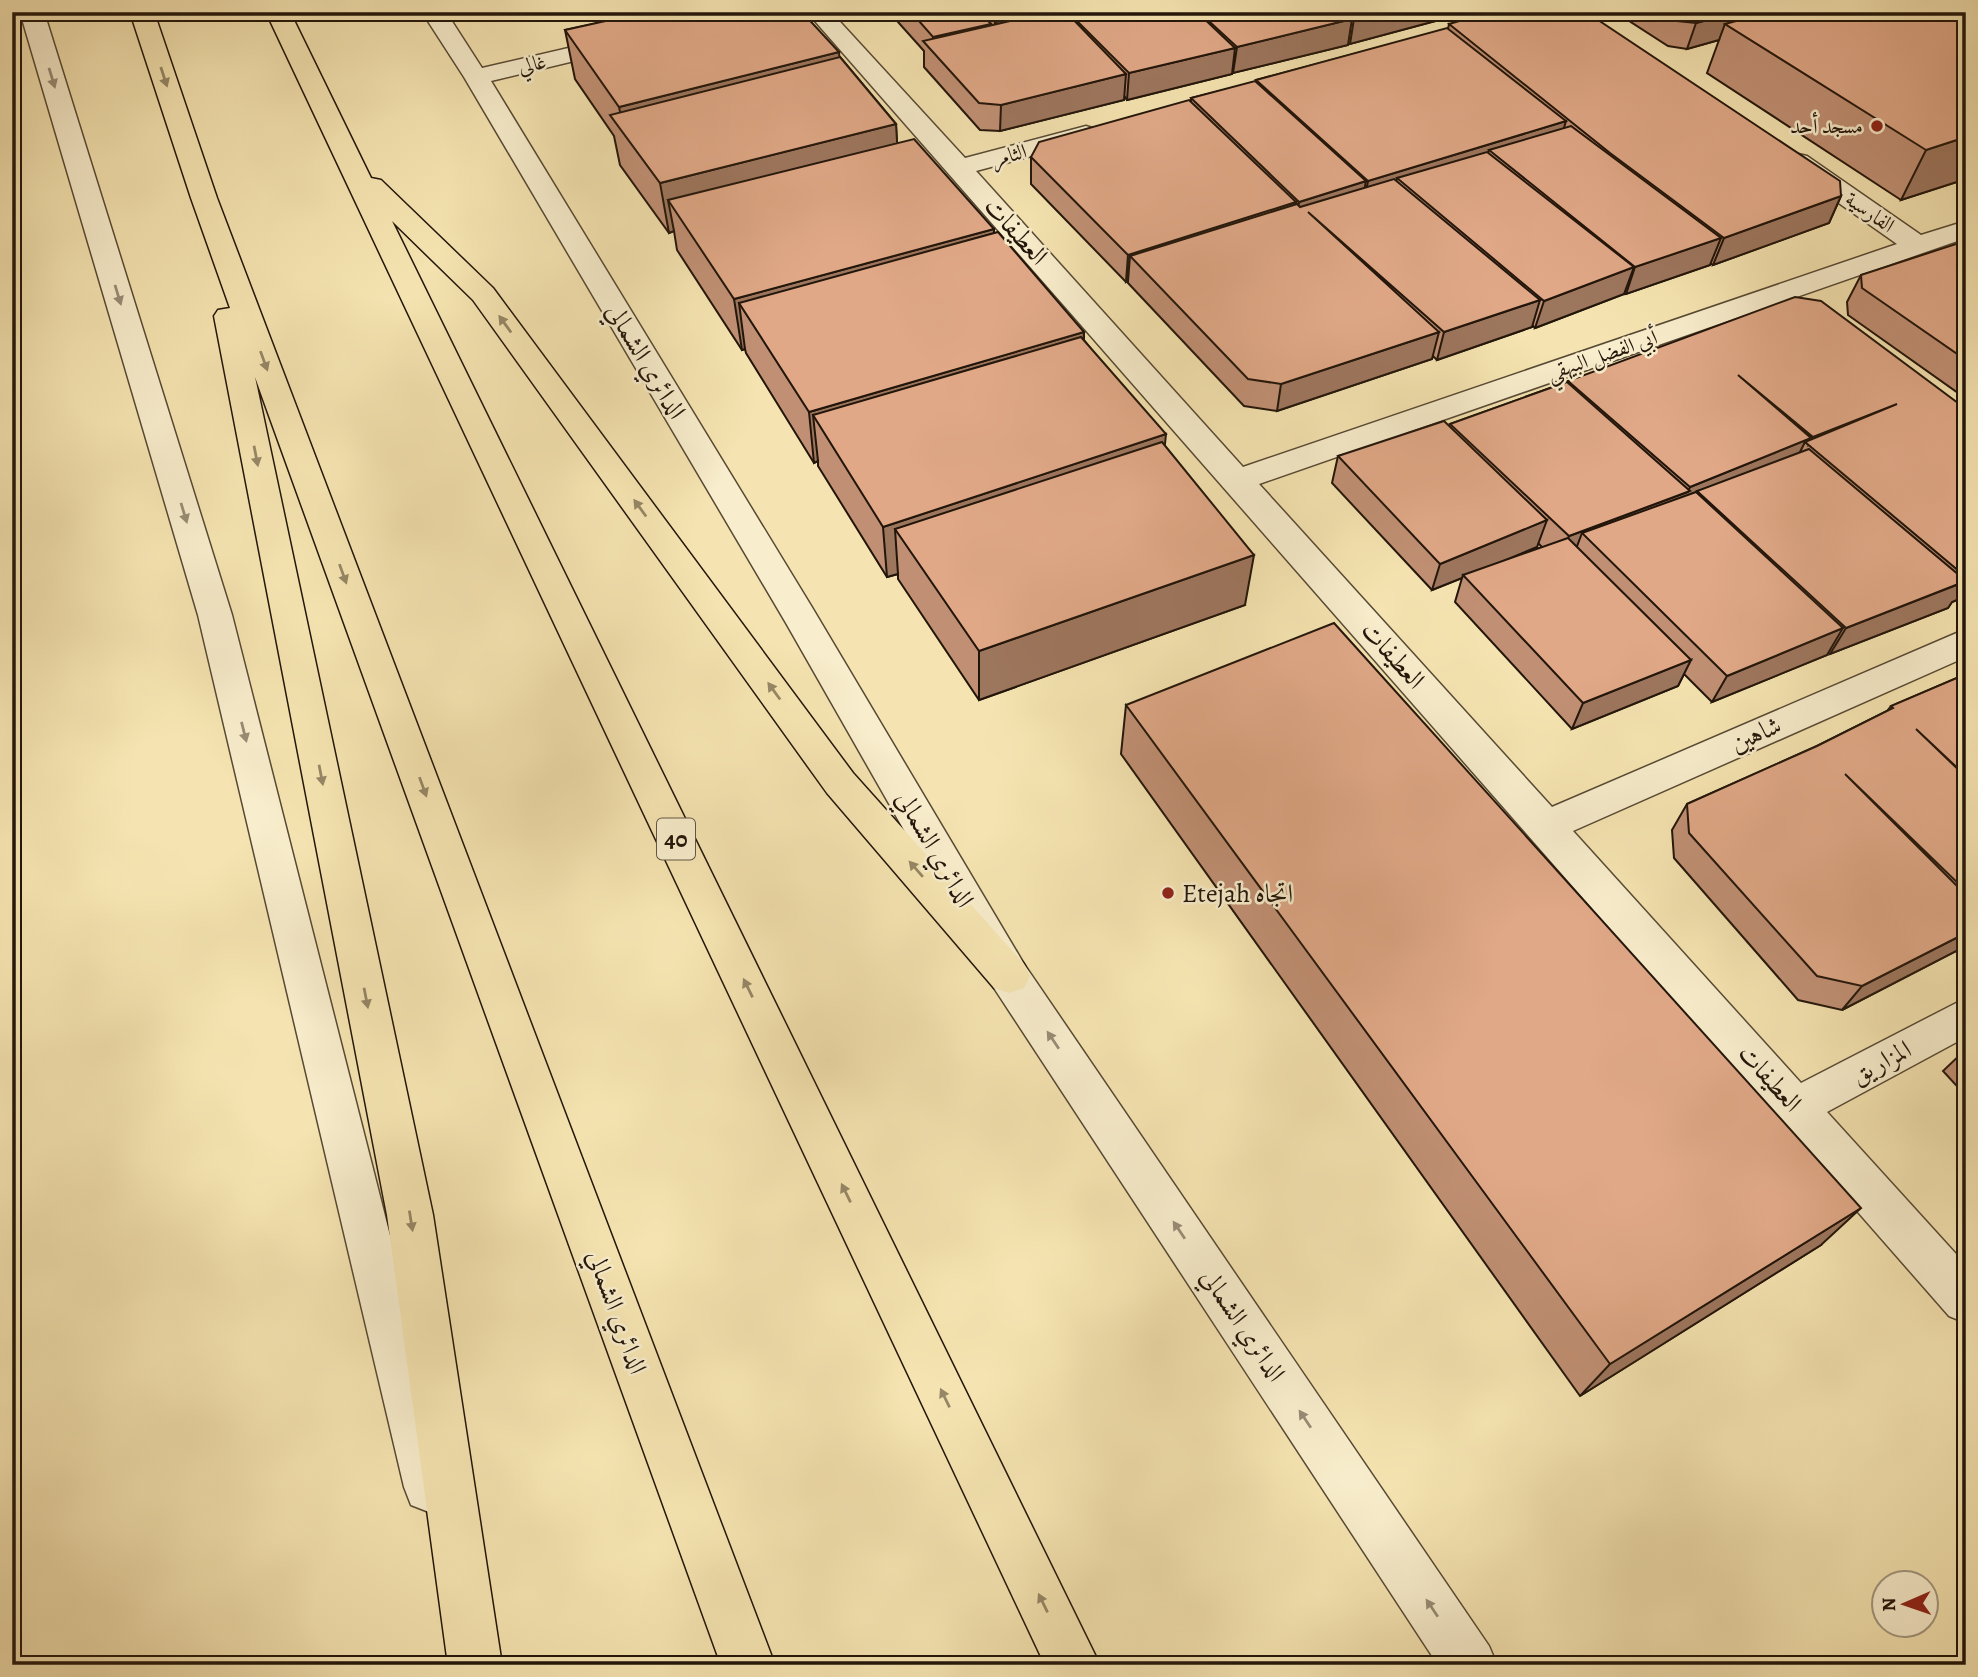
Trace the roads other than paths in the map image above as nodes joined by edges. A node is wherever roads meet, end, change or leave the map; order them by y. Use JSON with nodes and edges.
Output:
{"nodes":[{"id":1,"x":32,"y":12,"type":"edge"},
{"id":2,"x":142,"y":12,"type":"edge"},
{"id":3,"x":278,"y":12,"type":"edge"},
{"id":4,"x":433,"y":12,"type":"edge"},
{"id":5,"x":818,"y":12,"type":"edge"},
{"id":6,"x":646,"y":37,"type":"edge"},
{"id":7,"x":476,"y":77,"type":"junction"},
{"id":8,"x":1106,"y":129,"type":"edge"},
{"id":9,"x":1783,"y":152,"type":"edge"},
{"id":10,"x":353,"y":168,"type":"junction"},
{"id":11,"x":959,"y":168,"type":"junction"},
{"id":12,"x":204,"y":198,"type":"junction"},
{"id":13,"x":1966,"y":229,"type":"edge"},
{"id":14,"x":1918,"y":246,"type":"junction"},
{"id":15,"x":1237,"y":480,"type":"junction"},
{"id":16,"x":1966,"y":642,"type":"edge"},
{"id":17,"x":1545,"y":827,"type":"junction"},
{"id":18,"x":1009,"y":976,"type":"junction"},
{"id":19,"x":1966,"y":1016,"type":"edge"},
{"id":20,"x":1796,"y":1107,"type":"junction"},
{"id":21,"x":1966,"y":1300,"type":"edge"},
{"id":22,"x":474,"y":1665,"type":"edge"},
{"id":23,"x":748,"y":1665,"type":"edge"},
{"id":24,"x":1073,"y":1665,"type":"edge"},
{"id":25,"x":1470,"y":1665,"type":"edge"}],
"edges":[{"from":1,"to":22,"type":"street","one_way":true},
{"from":2,"to":12,"type":"highway","name":"الدائري الشمالي","one_way":true},
{"from":3,"to":10,"type":"highway","number":"40"},
{"from":4,"to":7,"type":"street","name":"الدائري الشمالي"},
{"from":5,"to":11,"type":"street","name":"العطيفات"},
{"from":6,"to":7,"type":"street","name":"غالي"},
{"from":7,"to":18,"type":"street","name":"الدائري الشمالي"},
{"from":8,"to":11,"type":"street","name":"الثامر"},
{"from":9,"to":14,"type":"street","name":"الفارسية"},
{"from":18,"to":10,"type":"highway","one_way":true},
{"from":24,"to":10,"type":"highway","number":"40","one_way":true},
{"from":11,"to":15,"type":"street","name":"العطيفات"},
{"from":12,"to":22,"type":"highway","one_way":true},
{"from":12,"to":23,"type":"highway","name":"الدائري الشمالي","one_way":true},
{"from":13,"to":14,"type":"street","name":"أبي الفضل البيهقي"},
{"from":14,"to":15,"type":"street","name":"أبي الفضل البيهقي"},
{"from":15,"to":17,"type":"street","name":"العطيفات"},
{"from":16,"to":17,"type":"street","name":"شاهين"},
{"from":17,"to":20,"type":"street","name":"العطيفات"},
{"from":25,"to":18,"type":"street","name":"الدائري الشمالي","one_way":true},
{"from":19,"to":20,"type":"street","name":"المزاريق"},
{"from":20,"to":21,"type":"street","name":"العطيفات"}]}
